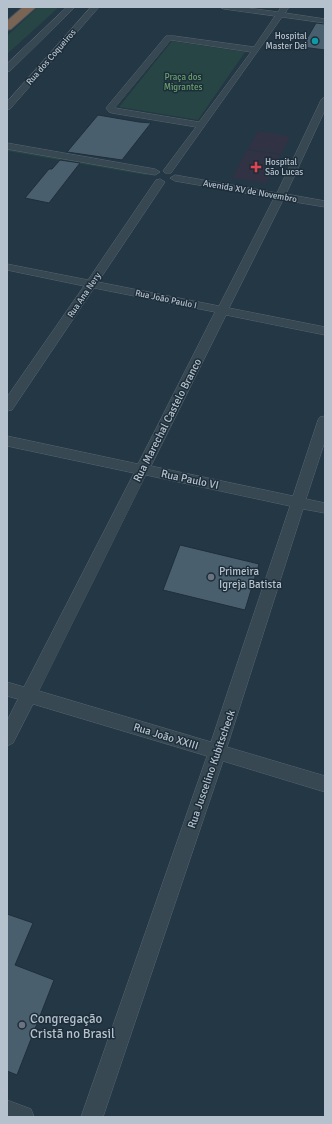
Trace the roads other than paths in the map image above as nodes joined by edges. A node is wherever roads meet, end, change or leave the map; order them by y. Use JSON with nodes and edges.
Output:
{"nodes":[{"id":1,"x":30,"y":7,"type":"edge"},
{"id":2,"x":71,"y":7,"type":"edge"},
{"id":3,"x":95,"y":7,"type":"edge"},
{"id":4,"x":224,"y":7,"type":"edge"},
{"id":5,"x":285,"y":7,"type":"edge"},
{"id":6,"x":279,"y":15,"type":"junction"},
{"id":7,"x":325,"y":21,"type":"edge"},
{"id":8,"x":7,"y":27,"type":"edge"},
{"id":9,"x":256,"y":50,"type":"junction"},
{"id":10,"x":7,"y":69,"type":"edge"},
{"id":11,"x":325,"y":100,"type":"edge"},
{"id":12,"x":7,"y":107,"type":"edge"},
{"id":13,"x":202,"y":125,"type":"junction"},
{"id":14,"x":7,"y":146,"type":"edge"},
{"id":15,"x":7,"y":154,"type":"edge"},
{"id":16,"x":171,"y":175,"type":"junction"},
{"id":17,"x":156,"y":178,"type":"junction"},
{"id":18,"x":280,"y":196,"type":"junction"},
{"id":19,"x":325,"y":204,"type":"edge"},
{"id":20,"x":7,"y":267,"type":"edge"},
{"id":21,"x":92,"y":284,"type":"junction"},
{"id":22,"x":223,"y":310,"type":"junction"},
{"id":23,"x":325,"y":331,"type":"edge"},
{"id":24,"x":7,"y":407,"type":"edge"},
{"id":25,"x":325,"y":420,"type":"edge"},
{"id":26,"x":7,"y":441,"type":"edge"},
{"id":27,"x":142,"y":469,"type":"junction"},
{"id":28,"x":298,"y":502,"type":"junction"},
{"id":29,"x":325,"y":508,"type":"edge"},
{"id":30,"x":7,"y":689,"type":"edge"},
{"id":31,"x":29,"y":695,"type":"junction"},
{"id":32,"x":7,"y":738,"type":"edge"},
{"id":33,"x":217,"y":752,"type":"junction"},
{"id":34,"x":325,"y":784,"type":"edge"},
{"id":35,"x":7,"y":1111,"type":"edge"},
{"id":36,"x":23,"y":1117,"type":"edge"},
{"id":37,"x":92,"y":1117,"type":"edge"}],
"edges":[{"from":1,"to":8,"type":"highway"},
{"from":2,"to":10,"type":"street"},
{"from":3,"to":12,"type":"street","name":"Rua dos Coqueiros"},
{"from":4,"to":6,"type":"street"},
{"from":5,"to":6,"type":"street"},
{"from":6,"to":7,"type":"street"},
{"from":6,"to":9,"type":"street"},
{"from":9,"to":13,"type":"street"},
{"from":9,"to":13,"type":"street"},
{"from":11,"to":18,"type":"street","name":"Rua Marechal Castelo Branco"},
{"from":13,"to":16,"type":"street"},
{"from":14,"to":17,"type":"street"},
{"from":15,"to":17,"type":"street"},
{"from":16,"to":17,"type":"street","name":"Avenida XV de Novembro"},
{"from":16,"to":18,"type":"street","name":"Avenida XV de Novembro"},
{"from":17,"to":21,"type":"street","name":"Rua Ana Nery"},
{"from":18,"to":19,"type":"street","name":"Avenida XV de Novembro"},
{"from":18,"to":22,"type":"street","name":"Rua Marechal Castelo Branco"},
{"from":20,"to":21,"type":"street","name":"Rua João Paulo I"},
{"from":21,"to":22,"type":"street","name":"Rua João Paulo I"},
{"from":21,"to":24,"type":"street","name":"Rua Ana Nery"},
{"from":22,"to":23,"type":"street","name":"Rua João Paulo I"},
{"from":22,"to":27,"type":"street","name":"Rua Marechal Castelo Branco"},
{"from":25,"to":28,"type":"street","name":"Rua Juscelino Kubitscheck"},
{"from":26,"to":27,"type":"street","name":"Rua Paulo VI"},
{"from":27,"to":28,"type":"street","name":"Rua Paulo VI"},
{"from":27,"to":31,"type":"street","name":"Rua Marechal Castelo Branco"},
{"from":28,"to":29,"type":"street","name":"Rua Paulo VI"},
{"from":28,"to":33,"type":"street","name":"Rua Juscelino Kubitscheck"},
{"from":30,"to":31,"type":"street","name":"Rua João XXIII"},
{"from":31,"to":32,"type":"street","name":"Rua Marechal Castelo Branco"},
{"from":31,"to":33,"type":"street","name":"Rua João XXIII"},
{"from":33,"to":34,"type":"street","name":"Rua João XXIII"},
{"from":33,"to":37,"type":"street","name":"Rua Juscelino Kubitscheck"},
{"from":35,"to":36,"type":"street"}]}
